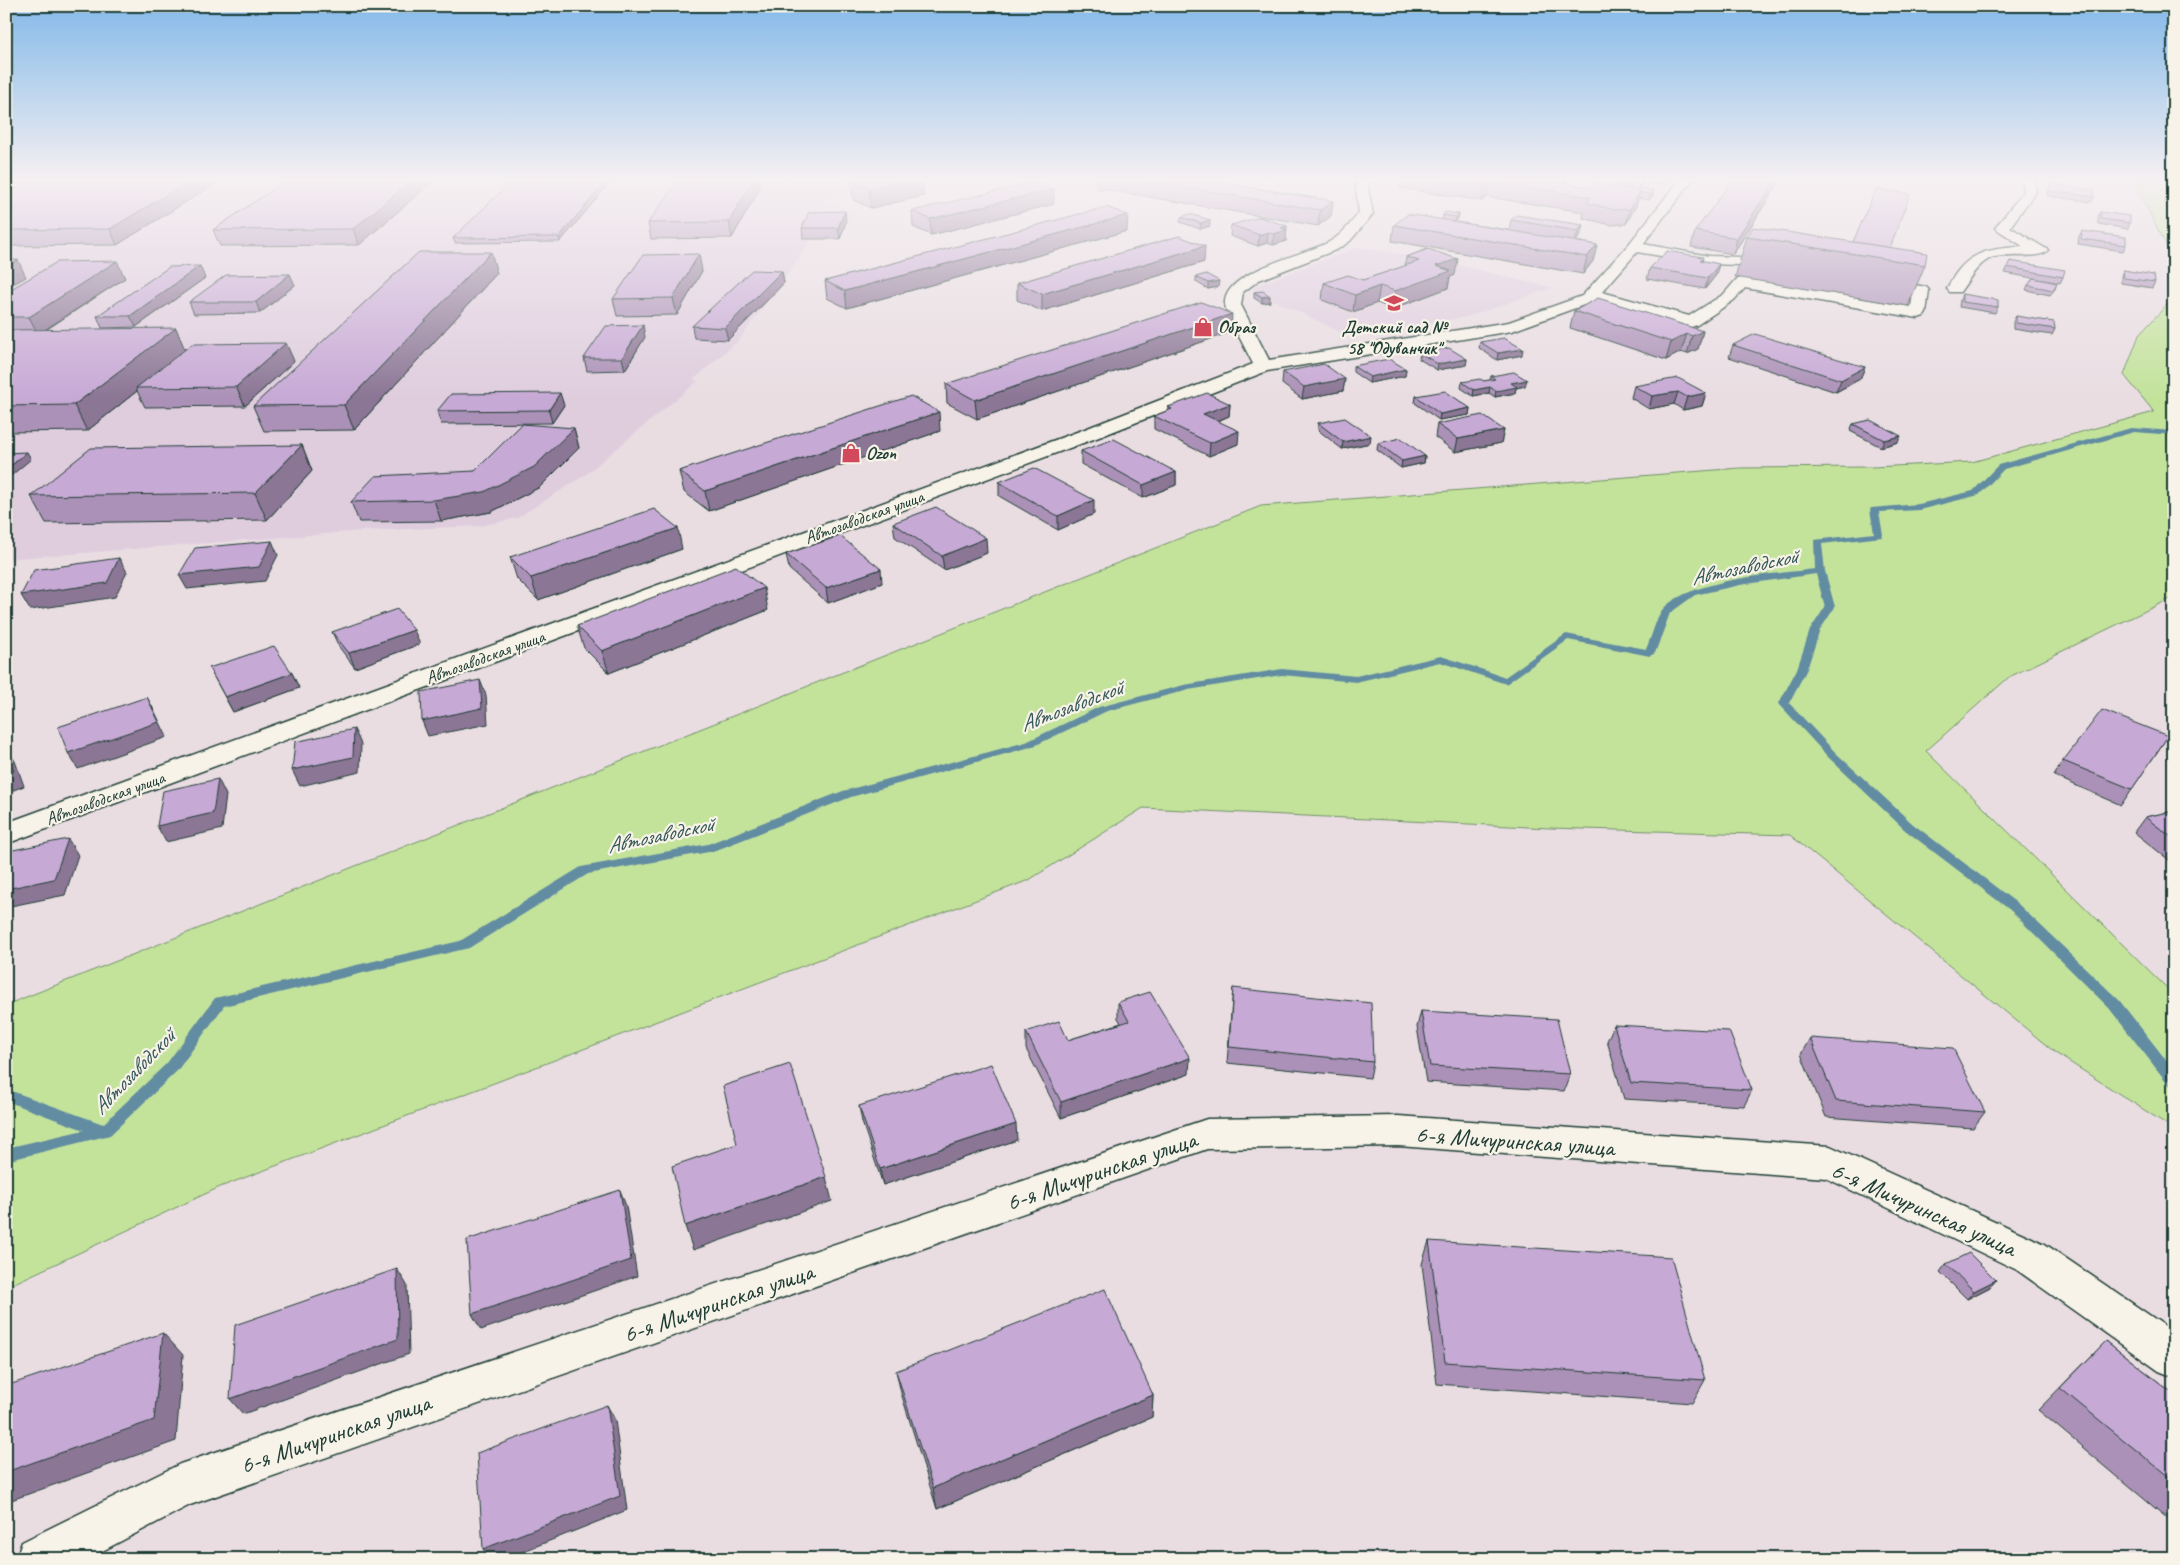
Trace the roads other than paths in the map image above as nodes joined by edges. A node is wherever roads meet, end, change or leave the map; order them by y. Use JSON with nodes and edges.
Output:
{"nodes":[{"id":1,"x":1320,"y":251,"type":"edge"},
{"id":2,"x":1630,"y":251,"type":"edge"},
{"id":3,"x":1657,"y":251,"type":"edge"},
{"id":4,"x":2030,"y":251,"type":"edge"},
{"id":5,"x":1788,"y":268,"type":"edge"},
{"id":6,"x":1864,"y":281,"type":"edge"},
{"id":7,"x":1955,"y":289,"type":"dead end"},
{"id":8,"x":1592,"y":294,"type":"junction"},
{"id":9,"x":1729,"y":297,"type":"junction"},
{"id":10,"x":1748,"y":300,"type":"dead end"},
{"id":11,"x":1263,"y":366,"type":"junction"},
{"id":12,"x":6,"y":834,"type":"edge"},
{"id":13,"x":2174,"y":1357,"type":"edge"},
{"id":14,"x":39,"y":1559,"type":"edge"}],
"edges":[{"from":1,"to":11,"type":"street"},
{"from":2,"to":8,"type":"street","name":"Автозаводская улица"},
{"from":3,"to":5,"type":"street"},
{"from":4,"to":7,"type":"street"},
{"from":6,"to":9,"type":"street"},
{"from":8,"to":9,"type":"street"},
{"from":8,"to":11,"type":"street","name":"Автозаводская улица"},
{"from":9,"to":10,"type":"street"},
{"from":11,"to":12,"type":"street","name":"Автозаводская улица"},
{"from":13,"to":14,"type":"street","name":"6-я Мичуринская улица"}]}
